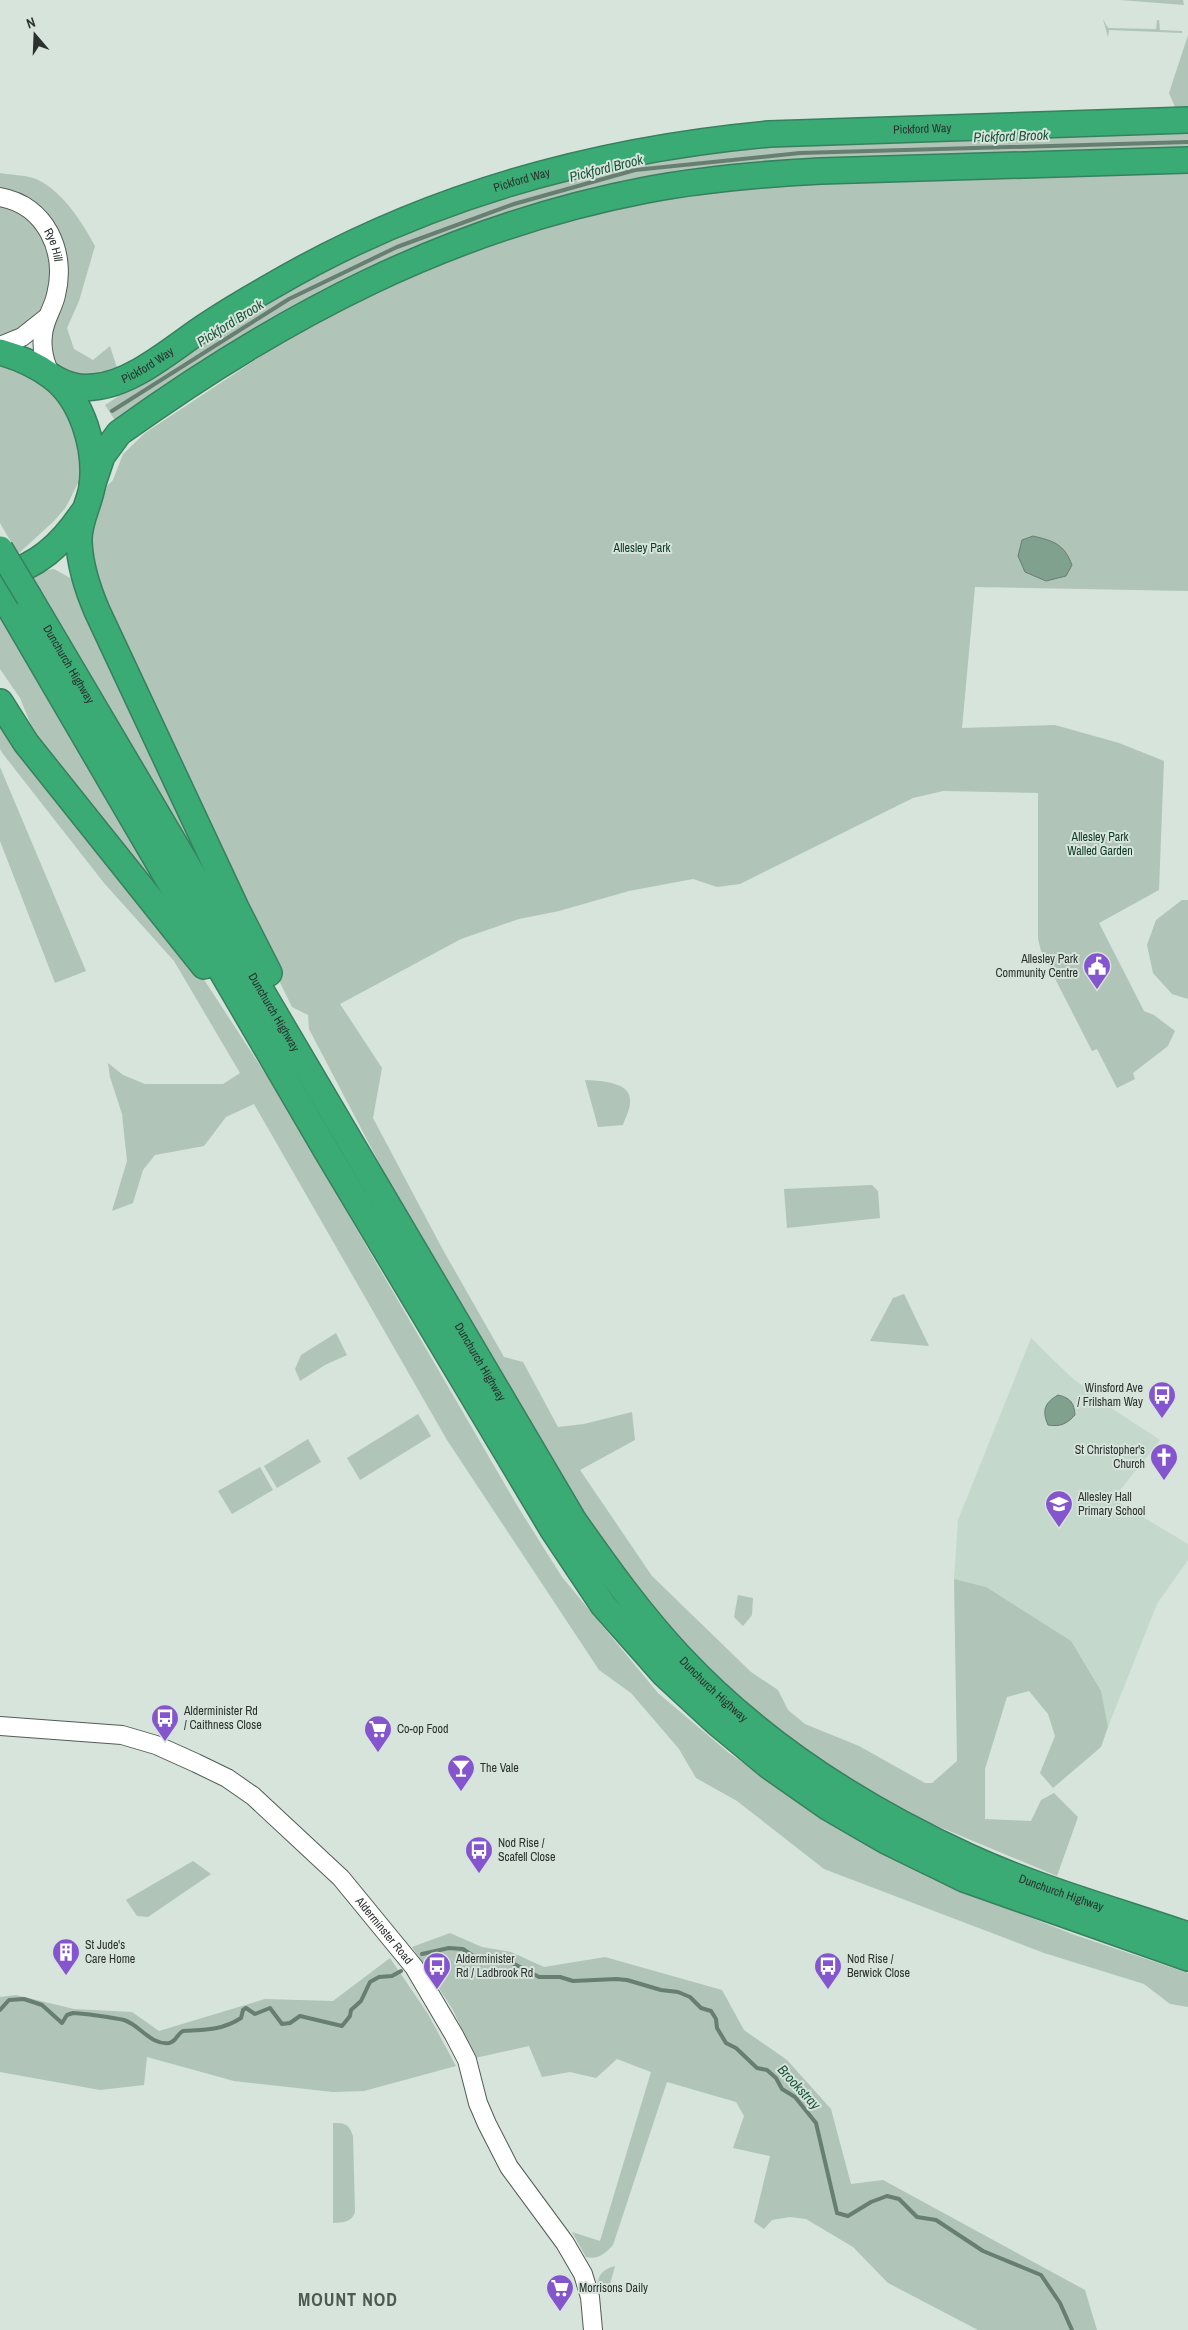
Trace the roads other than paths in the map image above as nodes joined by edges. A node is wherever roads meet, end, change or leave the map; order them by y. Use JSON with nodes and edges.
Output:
{"nodes":[{"id":1,"x":1188,"y":120,"type":"edge"},
{"id":2,"x":1188,"y":160,"type":"edge"},
{"id":3,"x":0,"y":197,"type":"edge"},
{"id":4,"x":46,"y":318,"type":"junction"},
{"id":5,"x":0,"y":346,"type":"edge"},
{"id":6,"x":0,"y":352,"type":"edge"},
{"id":7,"x":52,"y":377,"type":"junction"},
{"id":8,"x":92,"y":486,"type":"junction"},
{"id":9,"x":85,"y":510,"type":"junction"},
{"id":10,"x":0,"y":549,"type":"edge"},
{"id":11,"x":0,"y":576,"type":"edge"},
{"id":12,"x":12,"y":598,"type":"edge"},
{"id":13,"x":0,"y":702,"type":"edge"},
{"id":14,"x":239,"y":1002,"type":"junction"},
{"id":15,"x":332,"y":1111,"type":"junction"},
{"id":16,"x":0,"y":1726,"type":"edge"},
{"id":17,"x":1188,"y":1935,"type":"edge"},
{"id":18,"x":1188,"y":1958,"type":"edge"},
{"id":19,"x":593,"y":2330,"type":"edge"}],
"edges":[{"from":1,"to":7,"type":"highway","name":"Pickford Way"},
{"from":2,"to":8,"type":"highway"},
{"from":3,"to":4,"type":"street","name":"Rye Hill"},
{"from":4,"to":5,"type":"street","name":"Rye Hill"},
{"from":4,"to":7,"type":"street","name":"Rye Hill"},
{"from":6,"to":7,"type":"highway"},
{"from":7,"to":8,"type":"highway"},
{"from":8,"to":9,"type":"highway"},
{"from":9,"to":11,"type":"highway"},
{"from":9,"to":15,"type":"highway"},
{"from":10,"to":12,"type":"highway","name":"Dunchurch Highway","bridge":true},
{"from":12,"to":14,"type":"highway","name":"Dunchurch Highway"},
{"from":12,"to":15,"type":"highway","name":"Dunchurch Highway"},
{"from":13,"to":14,"type":"highway"},
{"from":14,"to":18,"type":"highway","name":"Dunchurch Highway"},
{"from":15,"to":17,"type":"highway","name":"Dunchurch Highway"},
{"from":16,"to":19,"type":"street","name":"Alderminster Road"}]}
